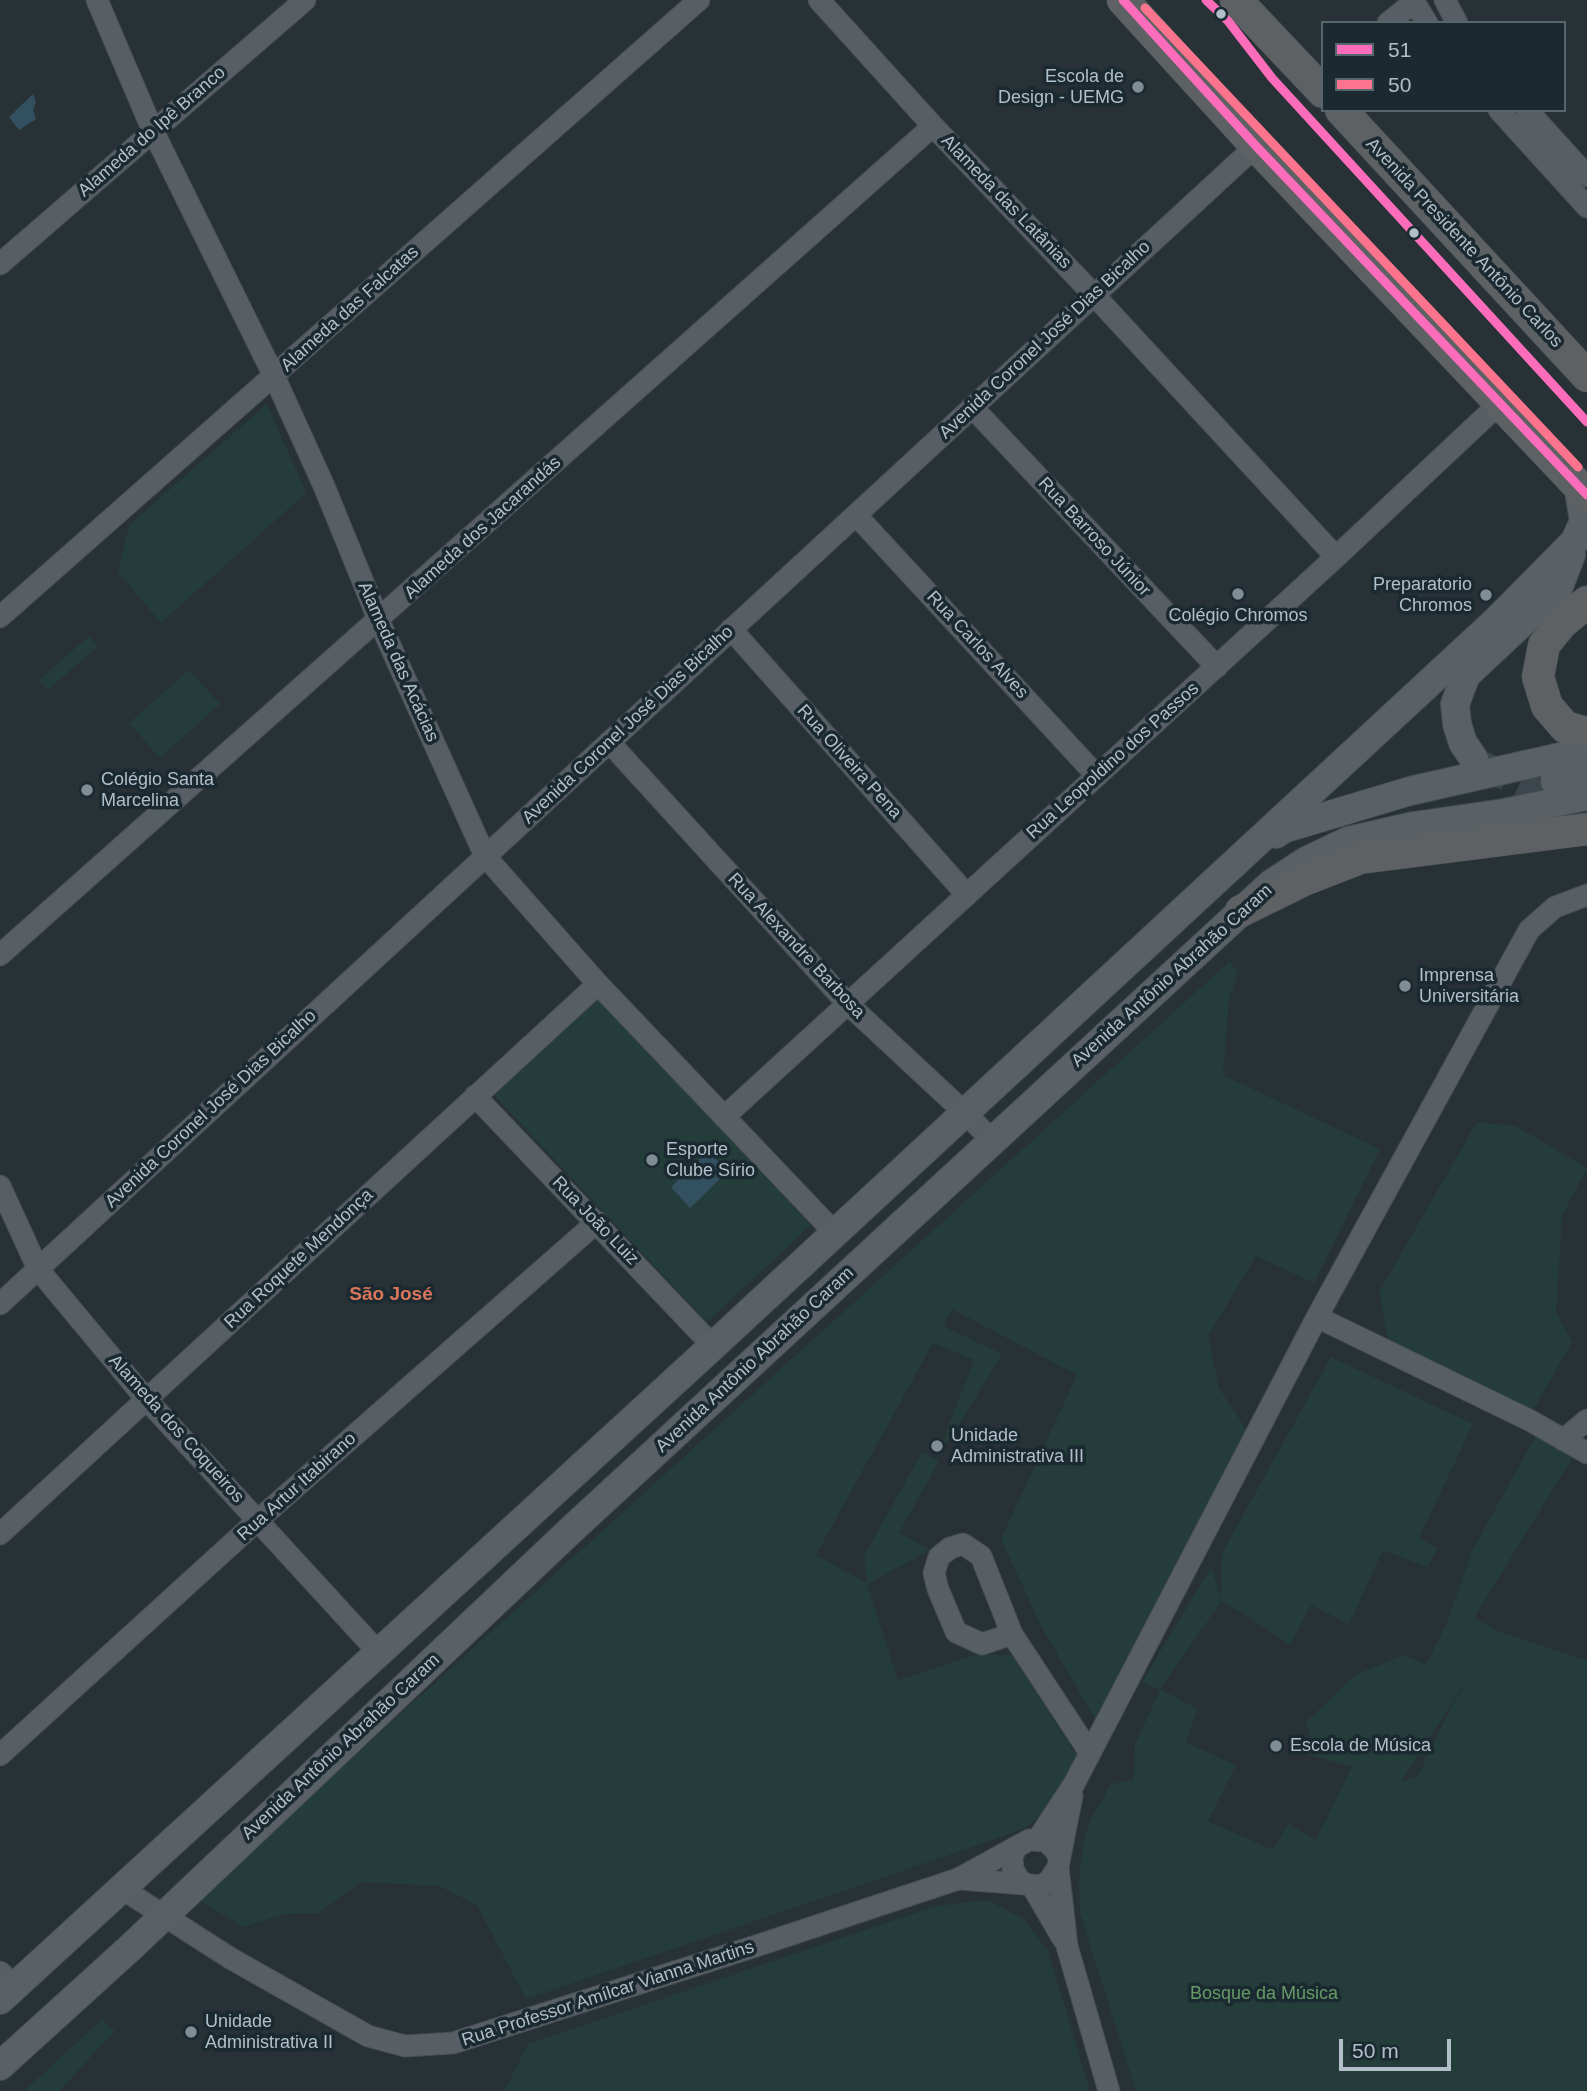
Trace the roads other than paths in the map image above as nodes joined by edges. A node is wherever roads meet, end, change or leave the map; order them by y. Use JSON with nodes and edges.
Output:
{"nodes":[{"id":1,"x":97,"y":0,"type":"edge"},
{"id":2,"x":305,"y":0,"type":"edge"},
{"id":3,"x":699,"y":0,"type":"edge"},
{"id":4,"x":819,"y":0,"type":"edge"},
{"id":5,"x":1123,"y":0,"type":"edge"},
{"id":6,"x":1236,"y":0,"type":"edge"},
{"id":7,"x":1445,"y":0,"type":"edge"},
{"id":8,"x":1413,"y":1,"type":"edge"},
{"id":9,"x":1390,"y":21,"type":"edge"},
{"id":10,"x":1426,"y":21,"type":"edge"},
{"id":11,"x":1456,"y":21,"type":"edge"},
{"id":12,"x":1321,"y":87,"type":"edge"},
{"id":13,"x":1343,"y":112,"type":"edge"},
{"id":14,"x":1501,"y":112,"type":"edge"},
{"id":15,"x":1529,"y":112,"type":"edge"},
{"id":16,"x":933,"y":126,"type":"junction"},
{"id":17,"x":153,"y":131,"type":"junction"},
{"id":18,"x":1256,"y":145,"type":"junction"},
{"id":19,"x":1587,"y":176,"type":"edge"},
{"id":20,"x":1587,"y":207,"type":"edge"},
{"id":21,"x":0,"y":264,"type":"edge"},
{"id":22,"x":1094,"y":295,"type":"junction"},
{"id":23,"x":274,"y":376,"type":"junction"},
{"id":24,"x":1587,"y":376,"type":"edge"},
{"id":25,"x":1500,"y":403,"type":"junction"},
{"id":26,"x":972,"y":407,"type":"junction"},
{"id":27,"x":1583,"y":490,"type":"edge"},
{"id":28,"x":856,"y":515,"type":"junction"},
{"id":29,"x":1575,"y":541,"type":"junction"},
{"id":30,"x":1336,"y":557,"type":"junction"},
{"id":31,"x":1587,"y":602,"type":"edge"},
{"id":32,"x":0,"y":617,"type":"edge"},
{"id":33,"x":379,"y":621,"type":"junction"},
{"id":34,"x":731,"y":629,"type":"junction"},
{"id":35,"x":1217,"y":667,"type":"junction"},
{"id":36,"x":1587,"y":733,"type":"edge"},
{"id":37,"x":609,"y":742,"type":"junction"},
{"id":38,"x":1587,"y":751,"type":"edge"},
{"id":39,"x":1474,"y":760,"type":"tunnel mouth"},
{"id":40,"x":1097,"y":776,"type":"junction"},
{"id":41,"x":1587,"y":777,"type":"edge"},
{"id":42,"x":1555,"y":781,"type":"tunnel mouth"},
{"id":43,"x":1587,"y":796,"type":"edge"},
{"id":44,"x":1587,"y":830,"type":"edge"},
{"id":45,"x":1246,"y":853,"type":"junction"},
{"id":46,"x":485,"y":856,"type":"junction"},
{"id":47,"x":967,"y":895,"type":"junction"},
{"id":48,"x":1587,"y":895,"type":"edge"},
{"id":49,"x":1241,"y":911,"type":"junction"},
{"id":50,"x":0,"y":956,"type":"edge"},
{"id":51,"x":597,"y":984,"type":"junction"},
{"id":52,"x":848,"y":1004,"type":"junction"},
{"id":53,"x":475,"y":1096,"type":"junction"},
{"id":54,"x":964,"y":1112,"type":"junction"},
{"id":55,"x":724,"y":1117,"type":"junction"},
{"id":56,"x":992,"y":1140,"type":"junction"},
{"id":57,"x":0,"y":1186,"type":"edge"},
{"id":58,"x":597,"y":1222,"type":"junction"},
{"id":59,"x":835,"y":1233,"type":"junction"},
{"id":60,"x":38,"y":1269,"type":"junction"},
{"id":61,"x":0,"y":1304,"type":"edge"},
{"id":62,"x":1317,"y":1317,"type":"junction"},
{"id":63,"x":713,"y":1346,"type":"junction"},
{"id":64,"x":146,"y":1399,"type":"junction"},
{"id":65,"x":1587,"y":1420,"type":"edge"},
{"id":66,"x":1563,"y":1440,"type":"junction"},
{"id":67,"x":1587,"y":1453,"type":"edge"},
{"id":68,"x":544,"y":1501,"type":"junction"},
{"id":69,"x":257,"y":1521,"type":"junction"},
{"id":70,"x":571,"y":1530,"type":"junction"},
{"id":71,"x":0,"y":1534,"type":"edge"},
{"id":72,"x":1012,"y":1634,"type":"junction"},
{"id":73,"x":379,"y":1653,"type":"junction"},
{"id":74,"x":1090,"y":1753,"type":"junction"},
{"id":75,"x":0,"y":1755,"type":"edge"},
{"id":76,"x":1074,"y":1784,"type":"junction"},
{"id":77,"x":1038,"y":1839,"type":"junction"},
{"id":78,"x":1016,"y":1848,"type":"junction"},
{"id":79,"x":1059,"y":1863,"type":"junction"},
{"id":80,"x":958,"y":1879,"type":"junction"},
{"id":81,"x":1028,"y":1885,"type":"junction"},
{"id":82,"x":121,"y":1888,"type":"junction"},
{"id":83,"x":163,"y":1915,"type":"junction"},
{"id":84,"x":1067,"y":1947,"type":"junction"},
{"id":85,"x":5,"y":1986,"type":"edge"},
{"id":86,"x":0,"y":2066,"type":"edge"},
{"id":87,"x":1109,"y":2091,"type":"edge"}],
"edges":[{"from":1,"to":17,"type":"street","name":"Alameda das Acácias"},
{"from":2,"to":17,"type":"street","name":"Alameda do Ipê Branco"},
{"from":3,"to":23,"type":"street","name":"Alameda das Falcatas"},
{"from":4,"to":16,"type":"street","name":"Alameda das Latânias"},
{"from":5,"to":18,"type":"highway"},
{"from":6,"to":12,"type":"highway"},
{"from":7,"to":11,"type":"street"},
{"from":8,"to":9,"type":"street"},
{"from":8,"to":10,"type":"street"},
{"from":13,"to":24,"type":"highway","name":"Avenida Presidente Antônio Carlos"},
{"from":14,"to":20,"type":"street"},
{"from":15,"to":19,"type":"street"},
{"from":16,"to":22,"type":"street","name":"Alameda das Latânias"},
{"from":16,"to":33,"type":"street","name":"Alameda dos Jacarandás"},
{"from":17,"to":21,"type":"street","name":"Alameda do Ipê Branco"},
{"from":17,"to":23,"type":"street","name":"Alameda das Acácias"},
{"from":18,"to":22,"type":"street","name":"Avenida Coronel José Dias Bicalho"},
{"from":18,"to":25,"type":"highway"},
{"from":22,"to":26,"type":"street","name":"Avenida Coronel José Dias Bicalho"},
{"from":22,"to":30,"type":"street","name":"Alameda das Latânias"},
{"from":23,"to":32,"type":"street","name":"Alameda das Falcatas"},
{"from":23,"to":33,"type":"street","name":"Alameda das Acácias"},
{"from":25,"to":27,"type":"highway"},
{"from":25,"to":30,"type":"street","name":"Rua Leopoldino dos Passos"},
{"from":26,"to":28,"type":"street","name":"Avenida Coronel José Dias Bicalho"},
{"from":26,"to":35,"type":"street","name":"Rua Barroso Júnior"},
{"from":27,"to":29,"type":"main road"},
{"from":28,"to":34,"type":"street","name":"Avenida Coronel José Dias Bicalho"},
{"from":28,"to":40,"type":"street","name":"Rua Carlos Alves"},
{"from":29,"to":39,"type":"main road"},
{"from":29,"to":45,"type":"main road"},
{"from":30,"to":35,"type":"street","name":"Rua Leopoldino dos Passos"},
{"from":31,"to":36,"type":"highway"},
{"from":33,"to":46,"type":"street","name":"Alameda das Acácias"},
{"from":33,"to":50,"type":"street","name":"Alameda dos Jacarandás"},
{"from":34,"to":37,"type":"street","name":"Avenida Coronel José Dias Bicalho"},
{"from":34,"to":47,"type":"street","name":"Rua Oliveira Pena"},
{"from":35,"to":40,"type":"street","name":"Rua Leopoldino dos Passos"},
{"from":37,"to":46,"type":"street","name":"Avenida Coronel José Dias Bicalho"},
{"from":37,"to":52,"type":"street","name":"Rua Alexandre Barbosa"},
{"from":38,"to":45,"type":"main road"},
{"from":40,"to":47,"type":"street","name":"Rua Leopoldino dos Passos"},
{"from":41,"to":42,"type":"main road"},
{"from":43,"to":49,"type":"main road","name":"Avenida Antônio Abrahão Caram"},
{"from":44,"to":49,"type":"highway"},
{"from":45,"to":54,"type":"main road"},
{"from":46,"to":51,"type":"street","name":"Alameda das Acácias"},
{"from":46,"to":60,"type":"street","name":"Avenida Coronel José Dias Bicalho"},
{"from":47,"to":52,"type":"street","name":"Rua Leopoldino dos Passos"},
{"from":48,"to":62,"type":"street"},
{"from":49,"to":56,"type":"main road","name":"Avenida Antônio Abrahão Caram"},
{"from":51,"to":53,"type":"street","name":"Rua Roquete Mendonça"},
{"from":51,"to":55,"type":"street","name":"Alameda das Acácias"},
{"from":52,"to":54,"type":"street","name":"Rua Alexandre Barbosa"},
{"from":52,"to":55,"type":"street","name":"Rua Leopoldino dos Passos"},
{"from":53,"to":58,"type":"street","name":"Rua João Luiz"},
{"from":53,"to":64,"type":"street","name":"Rua Roquete Mendonça"},
{"from":54,"to":56,"type":"street","name":"Rua Alexandre Barbosa"},
{"from":54,"to":59,"type":"main road"},
{"from":55,"to":59,"type":"street","name":"Alameda das Acácias"},
{"from":56,"to":70,"type":"main road","name":"Avenida Antônio Abrahão Caram"},
{"from":57,"to":60,"type":"street","name":"Alameda dos Coqueiros"},
{"from":58,"to":63,"type":"street","name":"Rua João Luiz"},
{"from":58,"to":69,"type":"street","name":"Rua Artur Itabirano"},
{"from":59,"to":63,"type":"main road"},
{"from":60,"to":61,"type":"street","name":"Avenida Coronel José Dias Bicalho"},
{"from":60,"to":64,"type":"street","name":"Alameda dos Coqueiros"},
{"from":62,"to":66,"type":"street"},
{"from":62,"to":74,"type":"street"},
{"from":63,"to":68,"type":"main road"},
{"from":64,"to":69,"type":"street","name":"Alameda dos Coqueiros"},
{"from":64,"to":71,"type":"street","name":"Rua Roquete Mendonça"},
{"from":65,"to":66,"type":"street"},
{"from":66,"to":67,"type":"street"},
{"from":68,"to":70,"type":"main road"},
{"from":68,"to":73,"type":"main road"},
{"from":69,"to":73,"type":"street","name":"Alameda dos Coqueiros"},
{"from":69,"to":75,"type":"street","name":"Rua Artur Itabirano"},
{"from":70,"to":83,"type":"main road","name":"Avenida Antônio Abrahão Caram"},
{"from":72,"to":72,"type":"street"},
{"from":72,"to":74,"type":"street"},
{"from":73,"to":82,"type":"main road"},
{"from":74,"to":76,"type":"street"},
{"from":76,"to":77,"type":"street"},
{"from":76,"to":79,"type":"street"},
{"from":77,"to":78,"type":"street"},
{"from":77,"to":79,"type":"street"},
{"from":78,"to":80,"type":"street","name":"Rua Professor Amílcar Vianna Martins"},
{"from":78,"to":81,"type":"street"},
{"from":79,"to":81,"type":"street"},
{"from":79,"to":84,"type":"street"},
{"from":80,"to":81,"type":"street","name":"Rua Professor Amílcar Vianna Martins"},
{"from":80,"to":83,"type":"street","name":"Rua Professor Amílcar Vianna Martins"},
{"from":81,"to":84,"type":"street"},
{"from":82,"to":83,"type":"street","name":"Rua Professor Amílcar Vianna Martins"},
{"from":82,"to":85,"type":"main road"},
{"from":83,"to":86,"type":"main road","name":"Avenida Antônio Abrahão Caram"},
{"from":84,"to":87,"type":"street"}]}
